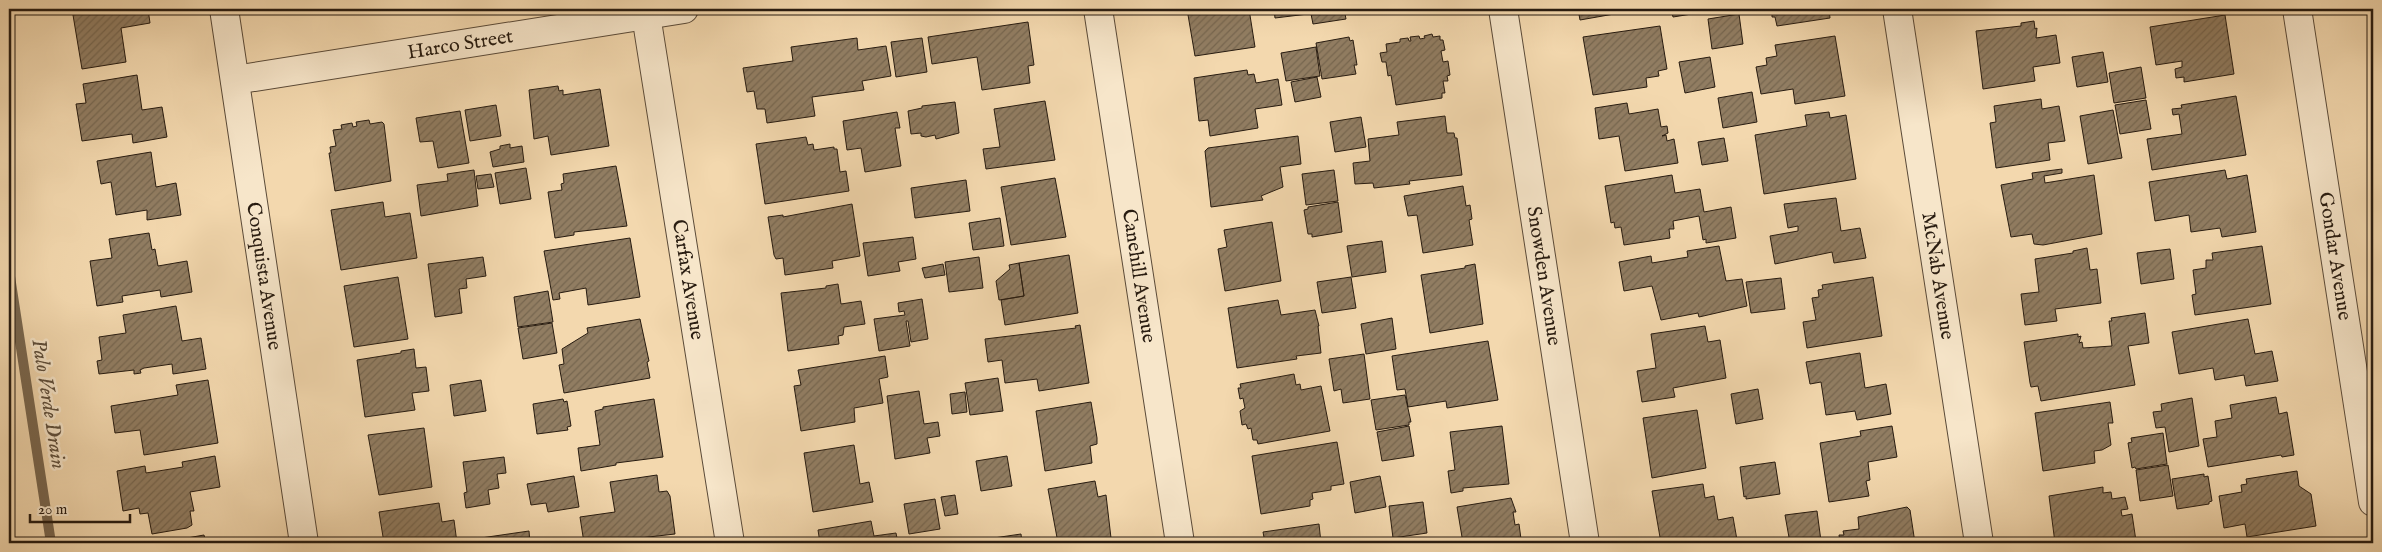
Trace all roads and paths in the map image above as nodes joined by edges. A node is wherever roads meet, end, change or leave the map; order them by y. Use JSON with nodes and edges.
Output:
{"nodes":[{"id":1,"x":224,"y":9,"type":"edge"},
{"id":2,"x":684,"y":9,"type":"edge"},
{"id":3,"x":1098,"y":9,"type":"edge"},
{"id":4,"x":1503,"y":9,"type":"edge"},
{"id":5,"x":1897,"y":9,"type":"edge"},
{"id":6,"x":2297,"y":9,"type":"edge"},
{"id":7,"x":646,"y":15,"type":"junction"},
{"id":8,"x":235,"y":80,"type":"junction"},
{"id":9,"x":2373,"y":502,"type":"edge"},
{"id":10,"x":304,"y":543,"type":"edge"},
{"id":11,"x":730,"y":543,"type":"edge"},
{"id":12,"x":1180,"y":543,"type":"edge"},
{"id":13,"x":1585,"y":543,"type":"edge"},
{"id":14,"x":1979,"y":543,"type":"edge"}],
"edges":[{"from":1,"to":8,"type":"street","name":"Conquista Avenue"},
{"from":2,"to":7,"type":"street","name":"Harco Street"},
{"from":3,"to":12,"type":"street","name":"Canehill Avenue"},
{"from":4,"to":13,"type":"street","name":"Snowden Avenue"},
{"from":5,"to":14,"type":"street","name":"McNab Avenue"},
{"from":6,"to":9,"type":"street","name":"Gondar Avenue"},
{"from":7,"to":8,"type":"street","name":"Harco Street"},
{"from":7,"to":11,"type":"street","name":"Carfax Avenue"},
{"from":8,"to":10,"type":"street","name":"Conquista Avenue"}]}
